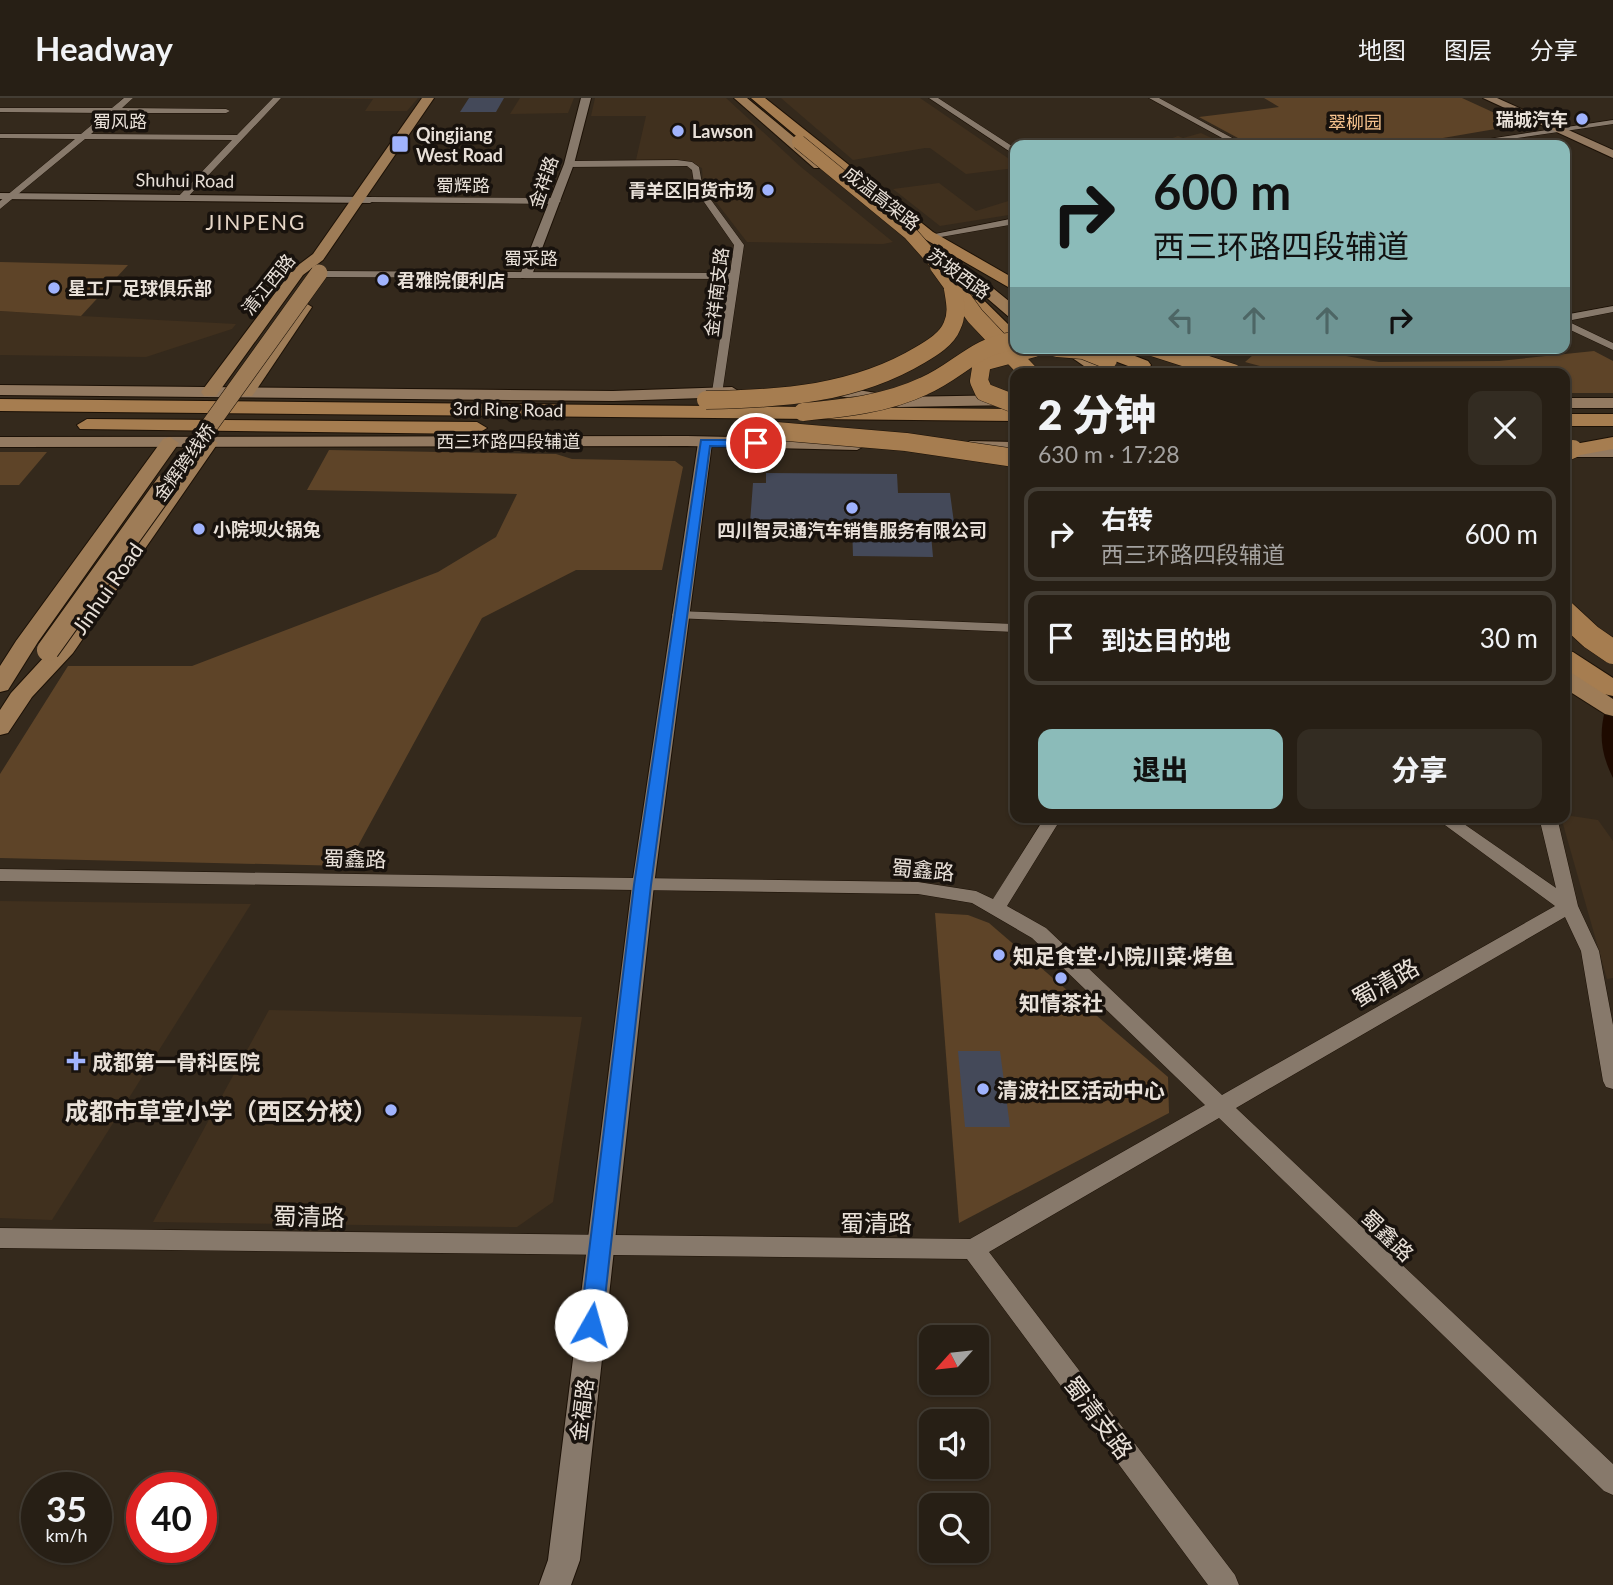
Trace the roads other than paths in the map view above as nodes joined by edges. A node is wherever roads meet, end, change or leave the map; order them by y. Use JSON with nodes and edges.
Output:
{"nodes":[{"id":1,"x":129,"y":98,"type":"edge"},
{"id":2,"x":277,"y":98,"type":"edge"},
{"id":3,"x":428,"y":98,"type":"edge"},
{"id":4,"x":441,"y":98,"type":"edge"},
{"id":5,"x":586,"y":98,"type":"edge"},
{"id":6,"x":740,"y":98,"type":"edge"},
{"id":7,"x":747,"y":98,"type":"edge"},
{"id":8,"x":757,"y":98,"type":"edge"},
{"id":9,"x":765,"y":98,"type":"edge"},
{"id":10,"x":933,"y":98,"type":"edge"},
{"id":11,"x":1153,"y":98,"type":"edge"},
{"id":12,"x":1488,"y":98,"type":"edge"},
{"id":13,"x":1498,"y":98,"type":"edge"},
{"id":14,"x":0,"y":110,"type":"edge"},
{"id":15,"x":114,"y":110,"type":"junction"},
{"id":16,"x":219,"y":118,"type":"dead end"},
{"id":17,"x":1613,"y":122,"type":"edge"},
{"id":18,"x":1560,"y":128,"type":"junction"},
{"id":19,"x":0,"y":136,"type":"edge"},
{"id":20,"x":83,"y":136,"type":"junction"},
{"id":21,"x":240,"y":138,"type":"junction"},
{"id":22,"x":1232,"y":140,"type":"edge"},
{"id":23,"x":1484,"y":140,"type":"edge"},
{"id":24,"x":1010,"y":149,"type":"edge"},
{"id":25,"x":1613,"y":151,"type":"edge"},
{"id":26,"x":569,"y":164,"type":"junction"},
{"id":27,"x":6,"y":196,"type":"edge"},
{"id":28,"x":182,"y":198,"type":"junction"},
{"id":29,"x":363,"y":200,"type":"junction"},
{"id":30,"x":556,"y":201,"type":"junction"},
{"id":31,"x":0,"y":206,"type":"edge"},
{"id":32,"x":1010,"y":222,"type":"edge"},
{"id":33,"x":934,"y":235,"type":"junction"},
{"id":34,"x":937,"y":263,"type":"junction"},
{"id":35,"x":319,"y":267,"type":"junction"},
{"id":36,"x":526,"y":275,"type":"junction"},
{"id":37,"x":735,"y":276,"type":"junction"},
{"id":38,"x":1010,"y":277,"type":"edge"},
{"id":39,"x":978,"y":283,"type":"junction"},
{"id":40,"x":1010,"y":283,"type":"edge"},
{"id":41,"x":953,"y":289,"type":"junction"},
{"id":42,"x":1010,"y":302,"type":"edge"},
{"id":43,"x":1613,"y":309,"type":"edge"},
{"id":44,"x":1010,"y":310,"type":"edge"},
{"id":45,"x":1570,"y":319,"type":"edge"},
{"id":46,"x":1570,"y":323,"type":"edge"},
{"id":47,"x":1010,"y":336,"type":"edge"},
{"id":48,"x":1010,"y":341,"type":"edge"},
{"id":49,"x":1613,"y":347,"type":"edge"},
{"id":50,"x":1010,"y":353,"type":"edge"},
{"id":51,"x":1011,"y":354,"type":"edge"},
{"id":52,"x":1012,"y":354,"type":"edge"},
{"id":53,"x":1076,"y":354,"type":"edge"},
{"id":54,"x":1093,"y":354,"type":"edge"},
{"id":55,"x":1109,"y":354,"type":"edge"},
{"id":56,"x":1122,"y":354,"type":"edge"},
{"id":57,"x":1169,"y":354,"type":"edge"},
{"id":58,"x":1175,"y":354,"type":"edge"},
{"id":59,"x":1033,"y":368,"type":"edge"},
{"id":60,"x":1098,"y":368,"type":"edge"},
{"id":61,"x":1134,"y":368,"type":"edge"},
{"id":62,"x":1137,"y":368,"type":"edge"},
{"id":63,"x":1139,"y":368,"type":"edge"},
{"id":64,"x":1197,"y":368,"type":"edge"},
{"id":65,"x":1218,"y":368,"type":"edge"},
{"id":66,"x":820,"y":389,"type":"junction"},
{"id":67,"x":0,"y":390,"type":"edge"},
{"id":68,"x":1010,"y":391,"type":"edge"},
{"id":69,"x":209,"y":392,"type":"junction"},
{"id":70,"x":246,"y":392,"type":"junction"},
{"id":71,"x":1010,"y":401,"type":"edge"},
{"id":72,"x":1010,"y":402,"type":"edge"},
{"id":73,"x":0,"y":405,"type":"edge"},
{"id":74,"x":1570,"y":405,"type":"edge"},
{"id":75,"x":794,"y":413,"type":"junction"},
{"id":76,"x":1010,"y":415,"type":"edge"},
{"id":77,"x":704,"y":416,"type":"junction"},
{"id":78,"x":1570,"y":419,"type":"edge"},
{"id":79,"x":1611,"y":420,"type":"edge"},
{"id":80,"x":0,"y":424,"type":"edge"},
{"id":81,"x":776,"y":431,"type":"junction"},
{"id":82,"x":1010,"y":432,"type":"edge"},
{"id":83,"x":0,"y":442,"type":"edge"},
{"id":84,"x":170,"y":443,"type":"junction"},
{"id":85,"x":209,"y":443,"type":"junction"},
{"id":86,"x":1613,"y":443,"type":"edge"},
{"id":87,"x":1570,"y":446,"type":"edge"},
{"id":88,"x":1010,"y":447,"type":"edge"},
{"id":89,"x":1570,"y":448,"type":"edge"},
{"id":90,"x":1570,"y":448,"type":"edge"},
{"id":91,"x":1613,"y":453,"type":"edge"},
{"id":92,"x":1010,"y":457,"type":"edge"},
{"id":93,"x":679,"y":615,"type":"junction"},
{"id":94,"x":1570,"y":618,"type":"edge"},
{"id":95,"x":1570,"y":622,"type":"edge"},
{"id":96,"x":1010,"y":628,"type":"edge"},
{"id":97,"x":1570,"y":644,"type":"edge"},
{"id":98,"x":45,"y":646,"type":"junction"},
{"id":99,"x":1613,"y":648,"type":"edge"},
{"id":100,"x":1570,"y":664,"type":"edge"},
{"id":101,"x":1613,"y":671,"type":"edge"},
{"id":102,"x":1570,"y":679,"type":"edge"},
{"id":103,"x":0,"y":686,"type":"edge"},
{"id":104,"x":1605,"y":691,"type":"edge"},
{"id":105,"x":23,"y":693,"type":"junction"},
{"id":106,"x":1613,"y":709,"type":"edge"},
{"id":107,"x":0,"y":728,"type":"edge"},
{"id":108,"x":1050,"y":823,"type":"edge"},
{"id":109,"x":1451,"y":823,"type":"edge"},
{"id":110,"x":1549,"y":823,"type":"edge"},
{"id":111,"x":0,"y":875,"type":"edge"},
{"id":112,"x":643,"y":885,"type":"junction"},
{"id":113,"x":1569,"y":906,"type":"junction"},
{"id":114,"x":996,"y":909,"type":"junction"},
{"id":115,"x":1613,"y":1080,"type":"edge"},
{"id":116,"x":1221,"y":1108,"type":"junction"},
{"id":117,"x":0,"y":1238,"type":"edge"},
{"id":118,"x":600,"y":1247,"type":"junction"},
{"id":119,"x":973,"y":1249,"type":"junction"},
{"id":120,"x":1613,"y":1482,"type":"edge"},
{"id":121,"x":555,"y":1585,"type":"edge"},
{"id":122,"x":1225,"y":1585,"type":"edge"}],
"edges":[{"from":1,"to":15,"type":"street"},
{"from":2,"to":21,"type":"street"},
{"from":3,"to":29,"type":"main road","name":"清江西路"},
{"from":4,"to":29,"type":"main road","name":"清江西路"},
{"from":5,"to":26,"type":"street","name":"金祥路"},
{"from":6,"to":39,"type":"main road","name":"苏坡西路"},
{"from":7,"to":34,"type":"highway","bridge":true},
{"from":8,"to":40,"type":"highway","name":"成温高架路"},
{"from":9,"to":33,"type":"main road","name":"苏坡西路"},
{"from":10,"to":24,"type":"street"},
{"from":11,"to":22,"type":"street"},
{"from":12,"to":18,"type":"main road"},
{"from":13,"to":18,"type":"main road"},
{"from":14,"to":15,"type":"street"},
{"from":15,"to":16,"type":"street"},
{"from":15,"to":20,"type":"street"},
{"from":17,"to":18,"type":"street"},
{"from":18,"to":23,"type":"street"},
{"from":18,"to":25,"type":"main road"},
{"from":19,"to":20,"type":"street","name":"蜀风路"},
{"from":20,"to":21,"type":"street","name":"蜀风路"},
{"from":20,"to":27,"type":"street"},
{"from":21,"to":28,"type":"street"},
{"from":26,"to":30,"type":"street","name":"金祥路"},
{"from":26,"to":37,"type":"street","name":"金祥南支路"},
{"from":27,"to":28,"type":"street","name":"Shuhui Road"},
{"from":27,"to":31,"type":"street"},
{"from":28,"to":29,"type":"street","name":"Shuhui Road"},
{"from":29,"to":30,"type":"street","name":"蜀辉路"},
{"from":29,"to":35,"type":"main road","name":"清江西路"},
{"from":30,"to":36,"type":"street","name":"金祥路"},
{"from":32,"to":33,"type":"street"},
{"from":33,"to":38,"type":"main road","name":"苏坡西路"},
{"from":34,"to":41,"type":"highway","bridge":true},
{"from":34,"to":47,"type":"highway","bridge":true},
{"from":35,"to":36,"type":"street","name":"蜀采路"},
{"from":35,"to":69,"type":"main road","name":"清江西路"},
{"from":35,"to":70,"type":"main road","name":"清江西路"},
{"from":35,"to":98,"type":"main road","name":"金辉跨线桥","bridge":true},
{"from":36,"to":37,"type":"street","name":"蜀采路"},
{"from":37,"to":77,"type":"street","name":"金祥南支路"},
{"from":39,"to":42,"type":"main road"},
{"from":39,"to":44,"type":"main road","name":"苏坡西路"},
{"from":41,"to":50,"type":"highway","bridge":true},
{"from":41,"to":77,"type":"highway","bridge":true},
{"from":43,"to":45,"type":"street"},
{"from":46,"to":49,"type":"street"},
{"from":48,"to":75,"type":"highway","bridge":true},
{"from":51,"to":59,"type":"highway","bridge":true},
{"from":52,"to":71,"type":"highway","bridge":true},
{"from":53,"to":60,"type":"main road"},
{"from":54,"to":61,"type":"highway","bridge":true},
{"from":55,"to":62,"type":"highway"},
{"from":56,"to":63,"type":"highway"},
{"from":57,"to":64,"type":"main road"},
{"from":58,"to":65,"type":"highway","bridge":true},
{"from":66,"to":68,"type":"main road","name":"西三环路四段辅道"},
{"from":66,"to":72,"type":"main road","name":"西三环路四段辅道"},
{"from":66,"to":77,"type":"main road","name":"西三环路四段辅道"},
{"from":67,"to":69,"type":"main road","name":"西三环路四段辅道"},
{"from":69,"to":70,"type":"main road","name":"西三环路四段辅道"},
{"from":70,"to":77,"type":"main road","name":"西三环路四段辅道"},
{"from":73,"to":77,"type":"highway","name":"3rd Ring Road"},
{"from":74,"to":79,"type":"main road"},
{"from":75,"to":76,"type":"highway","name":"3rd Ring Road","bridge":true},
{"from":75,"to":77,"type":"highway","name":"3rd Ring Road"},
{"from":77,"to":80,"type":"highway","name":"3rd Ring Road"},
{"from":77,"to":81,"type":"highway","name":"3rd Ring Road"},
{"from":77,"to":85,"type":"main road","name":"西三环路四段辅道"},
{"from":77,"to":88,"type":"main road","name":"西三环路四段辅道"},
{"from":77,"to":93,"type":"street","name":"金福路"},
{"from":78,"to":79,"type":"highway"},
{"from":79,"to":87,"type":"highway"},
{"from":81,"to":82,"type":"highway","name":"3rd Ring Road","bridge":true},
{"from":81,"to":92,"type":"highway","bridge":true},
{"from":83,"to":84,"type":"main road","name":"西三环路四段辅道"},
{"from":84,"to":85,"type":"main road","name":"西三环路四段辅道"},
{"from":84,"to":103,"type":"main road","name":"Jinhui Road"},
{"from":85,"to":105,"type":"main road","name":"Jinhui Road"},
{"from":86,"to":89,"type":"highway"},
{"from":90,"to":91,"type":"main road"},
{"from":93,"to":96,"type":"street"},
{"from":93,"to":112,"type":"street","name":"金福路"},
{"from":94,"to":99,"type":"highway","bridge":true},
{"from":95,"to":99,"type":"main road"},
{"from":97,"to":101,"type":"highway"},
{"from":98,"to":103,"type":"main road"},
{"from":98,"to":105,"type":"main road"},
{"from":100,"to":104,"type":"highway"},
{"from":102,"to":104,"type":"main road"},
{"from":104,"to":106,"type":"main road"},
{"from":105,"to":107,"type":"main road","name":"Jinhui Road"},
{"from":108,"to":114,"type":"street"},
{"from":109,"to":113,"type":"street"},
{"from":110,"to":113,"type":"street"},
{"from":111,"to":112,"type":"street","name":"蜀鑫路"},
{"from":112,"to":114,"type":"street","name":"蜀鑫路"},
{"from":112,"to":118,"type":"street","name":"金福路"},
{"from":113,"to":115,"type":"street"},
{"from":113,"to":116,"type":"street","name":"蜀清路"},
{"from":114,"to":116,"type":"street","name":"蜀鑫路"},
{"from":116,"to":119,"type":"street","name":"蜀清路"},
{"from":116,"to":120,"type":"street","name":"蜀鑫路"},
{"from":117,"to":118,"type":"street","name":"蜀清路"},
{"from":118,"to":119,"type":"street","name":"蜀清路"},
{"from":118,"to":121,"type":"street","name":"金福路"},
{"from":119,"to":122,"type":"street","name":"蜀清支路"}]}
